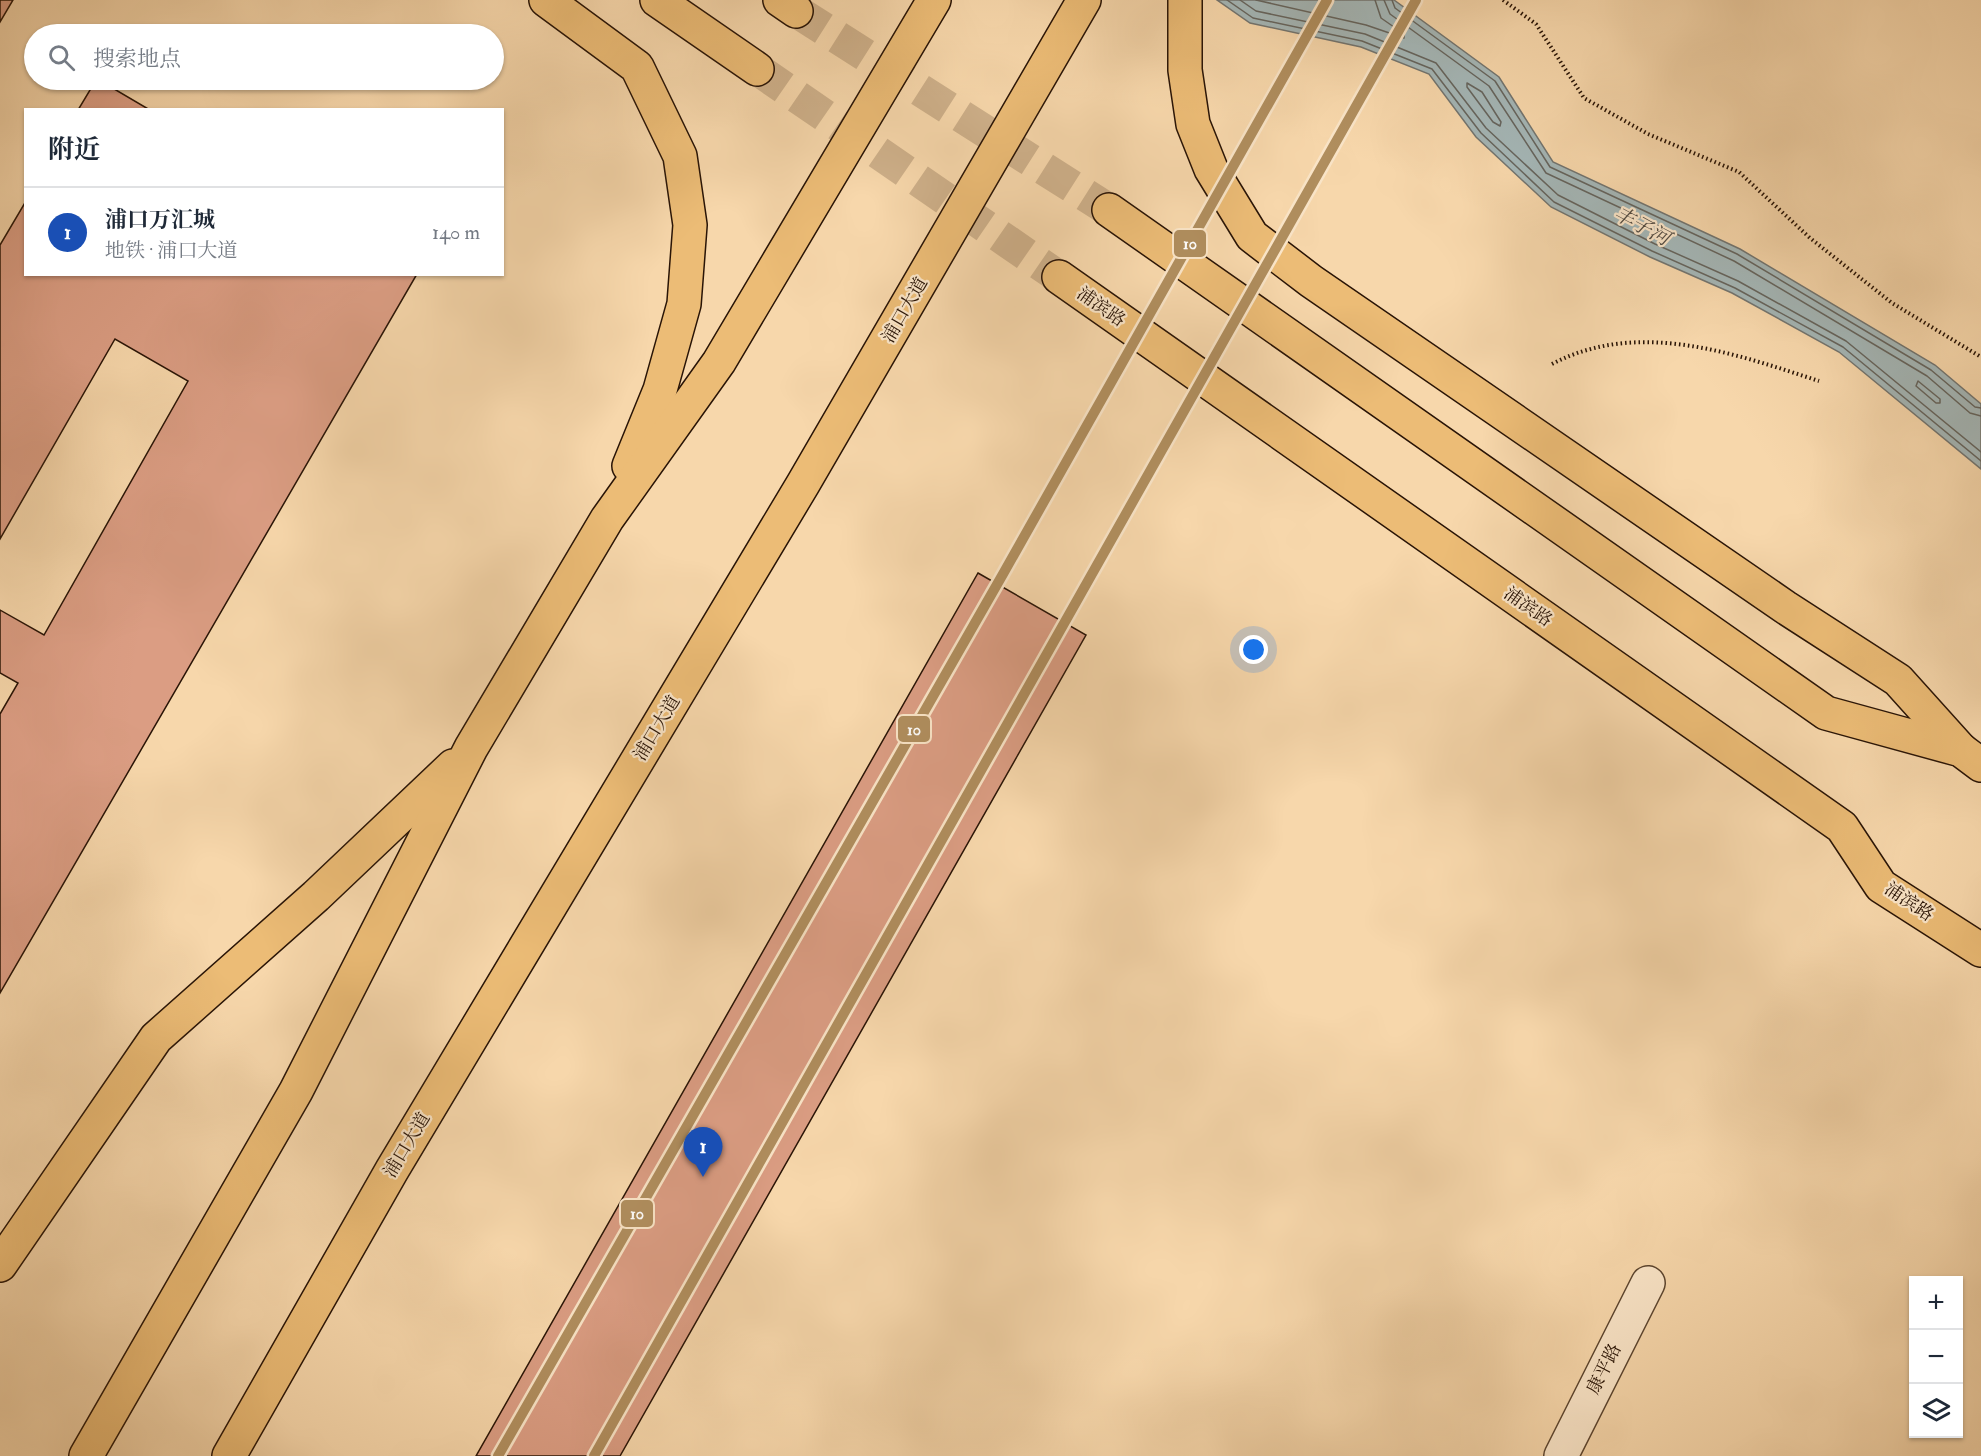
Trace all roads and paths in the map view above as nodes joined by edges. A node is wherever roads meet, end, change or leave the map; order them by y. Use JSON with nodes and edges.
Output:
{"nodes":[{"id":1,"x":546,"y":0,"type":"edge"},
{"id":2,"x":657,"y":0,"type":"edge"},
{"id":3,"x":934,"y":0,"type":"edge"},
{"id":4,"x":1084,"y":0,"type":"edge"},
{"id":5,"x":1503,"y":0,"type":"edge"},
{"id":6,"x":1184,"y":3,"type":"edge"},
{"id":7,"x":757,"y":69,"type":"tunnel mouth"},
{"id":8,"x":1109,"y":210,"type":"tunnel mouth"},
{"id":9,"x":1059,"y":277,"type":"tunnel mouth"},
{"id":10,"x":1981,"y":357,"type":"edge"},
{"id":11,"x":1552,"y":364,"type":"dead end"},
{"id":12,"x":1819,"y":381,"type":"dead end"},
{"id":13,"x":607,"y":519,"type":"junction"},
{"id":14,"x":471,"y":748,"type":"junction"},
{"id":15,"x":1971,"y":757,"type":"edge"},
{"id":16,"x":1981,"y":950,"type":"edge"},
{"id":17,"x":0,"y":1265,"type":"edge"},
{"id":18,"x":1648,"y":1283,"type":"dead end"},
{"id":19,"x":86,"y":1456,"type":"edge"},
{"id":20,"x":229,"y":1456,"type":"edge"},
{"id":21,"x":1561,"y":1456,"type":"edge"}],
"edges":[{"from":1,"to":13,"type":"main road"},
{"from":2,"to":7,"type":"main road"},
{"from":3,"to":13,"type":"main road"},
{"from":4,"to":20,"type":"main road","name":"浦口大道"},
{"from":5,"to":10,"type":"path"},
{"from":6,"to":15,"type":"main road"},
{"from":8,"to":15,"type":"main road"},
{"from":9,"to":16,"type":"main road","name":"浦滨路"},
{"from":11,"to":12,"type":"path"},
{"from":13,"to":14,"type":"main road"},
{"from":14,"to":17,"type":"main road"},
{"from":14,"to":19,"type":"main road"},
{"from":18,"to":21,"type":"street","name":"康平路"}]}
